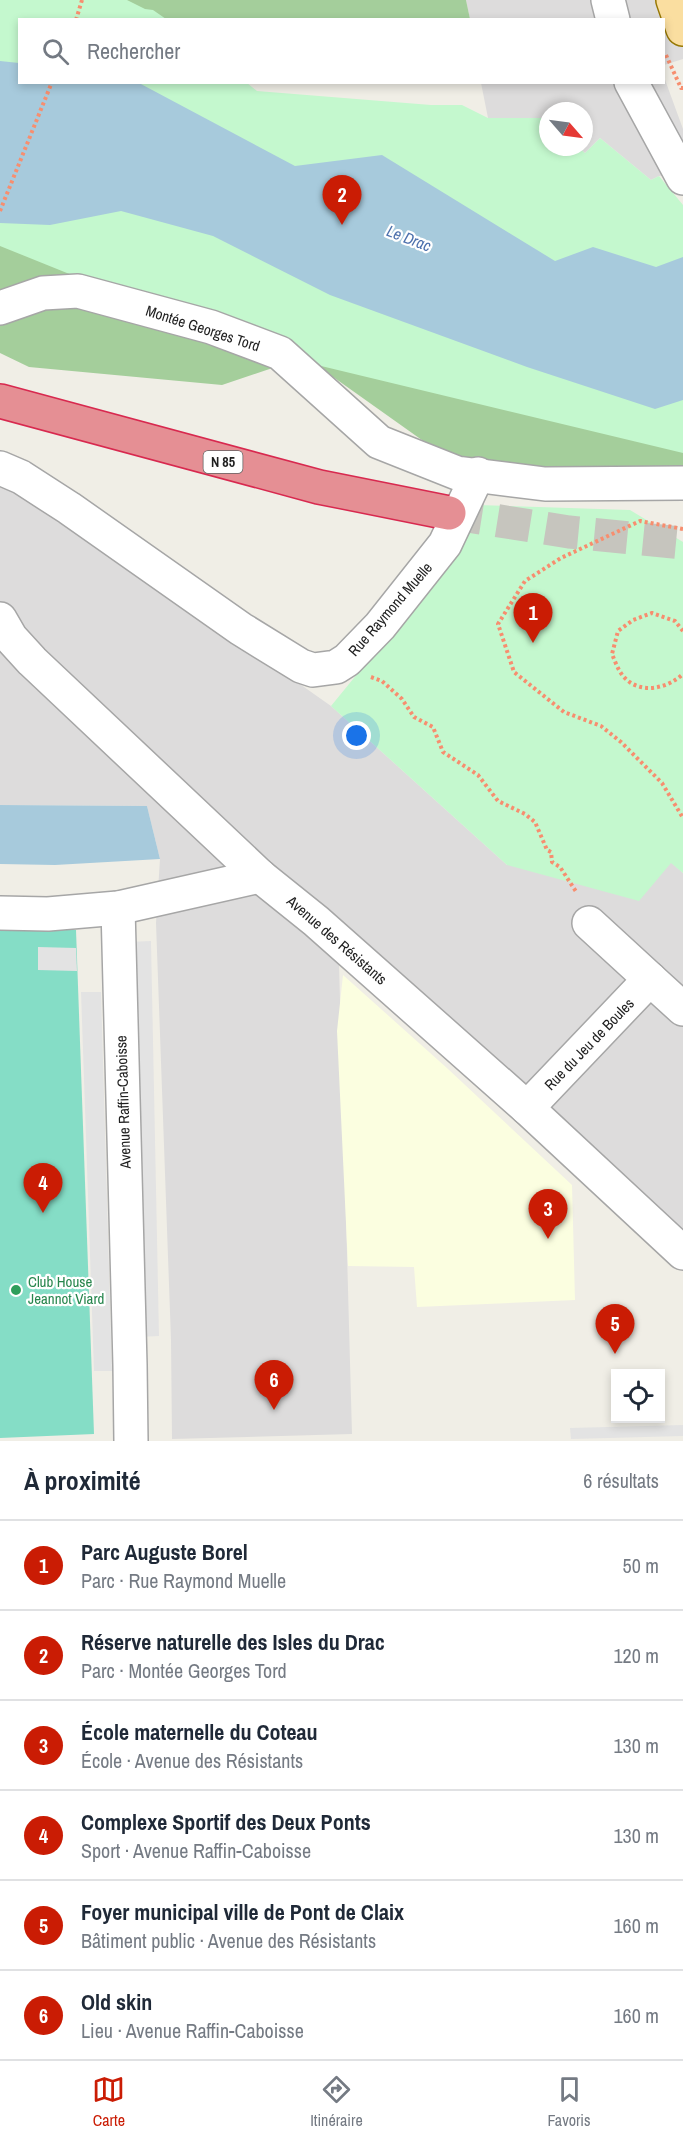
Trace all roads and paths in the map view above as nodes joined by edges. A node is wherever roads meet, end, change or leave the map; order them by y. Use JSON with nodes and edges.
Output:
{"nodes":[{"id":1,"x":82,"y":0,"type":"edge"},
{"id":2,"x":608,"y":0,"type":"edge"},
{"id":3,"x":673,"y":0,"type":"edge"},
{"id":4,"x":77,"y":18,"type":"edge"},
{"id":5,"x":612,"y":18,"type":"edge"},
{"id":6,"x":683,"y":29,"type":"edge"},
{"id":7,"x":665,"y":54,"type":"edge"},
{"id":8,"x":51,"y":84,"type":"edge"},
{"id":9,"x":632,"y":84,"type":"edge"},
{"id":10,"x":682,"y":88,"type":"edge"},
{"id":11,"x":683,"y":94,"type":"edge"},
{"id":12,"x":683,"y":178,"type":"edge"},
{"id":13,"x":0,"y":211,"type":"edge"},
{"id":14,"x":0,"y":308,"type":"edge"},
{"id":15,"x":0,"y":401,"type":"edge"},
{"id":16,"x":0,"y":468,"type":"edge"},
{"id":17,"x":478,"y":474,"type":"junction"},
{"id":18,"x":683,"y":483,"type":"edge"},
{"id":19,"x":449,"y":513,"type":"tunnel mouth"},
{"id":20,"x":683,"y":529,"type":"edge"},
{"id":21,"x":0,"y":619,"type":"edge"},
{"id":22,"x":683,"y":631,"type":"edge"},
{"id":23,"x":347,"y":660,"type":"junction"},
{"id":24,"x":683,"y":674,"type":"edge"},
{"id":25,"x":683,"y":818,"type":"edge"},
{"id":26,"x":260,"y":876,"type":"junction"},
{"id":27,"x":118,"y":908,"type":"junction"},
{"id":28,"x":0,"y":913,"type":"edge"},
{"id":29,"x":589,"y":922,"type":"joint"},
{"id":30,"x":650,"y":979,"type":"junction"},
{"id":31,"x":683,"y":1009,"type":"edge"},
{"id":32,"x":527,"y":1108,"type":"junction"},
{"id":33,"x":683,"y":1253,"type":"edge"},
{"id":34,"x":130,"y":1441,"type":"edge"}],
"edges":[{"from":1,"to":4,"type":"path"},
{"from":2,"to":5,"type":"street"},
{"from":3,"to":6,"type":"main road"},
{"from":7,"to":10,"type":"path"},
{"from":8,"to":13,"type":"path"},
{"from":9,"to":12,"type":"street"},
{"from":10,"to":11,"type":"path"},
{"from":14,"to":17,"type":"street","name":"Montée Georges Tord"},
{"from":15,"to":19,"type":"highway","number":"N 85"},
{"from":16,"to":23,"type":"street","name":"Rue Raymond Muelle"},
{"from":17,"to":18,"type":"street"},
{"from":17,"to":23,"type":"street","name":"Rue Raymond Muelle"},
{"from":20,"to":25,"type":"path"},
{"from":21,"to":26,"type":"street","name":"Avenue des Résistants"},
{"from":22,"to":24,"type":"path"},
{"from":23,"to":29,"type":"path"},
{"from":26,"to":27,"type":"street"},
{"from":26,"to":32,"type":"street","name":"Avenue des Résistants"},
{"from":27,"to":28,"type":"street"},
{"from":27,"to":34,"type":"street","name":"Avenue Raffin-Caboisse"},
{"from":29,"to":30,"type":"street"},
{"from":30,"to":31,"type":"street"},
{"from":30,"to":32,"type":"street","name":"Rue du Jeu de Boules"},
{"from":32,"to":33,"type":"street","name":"Avenue des Résistants"}]}
